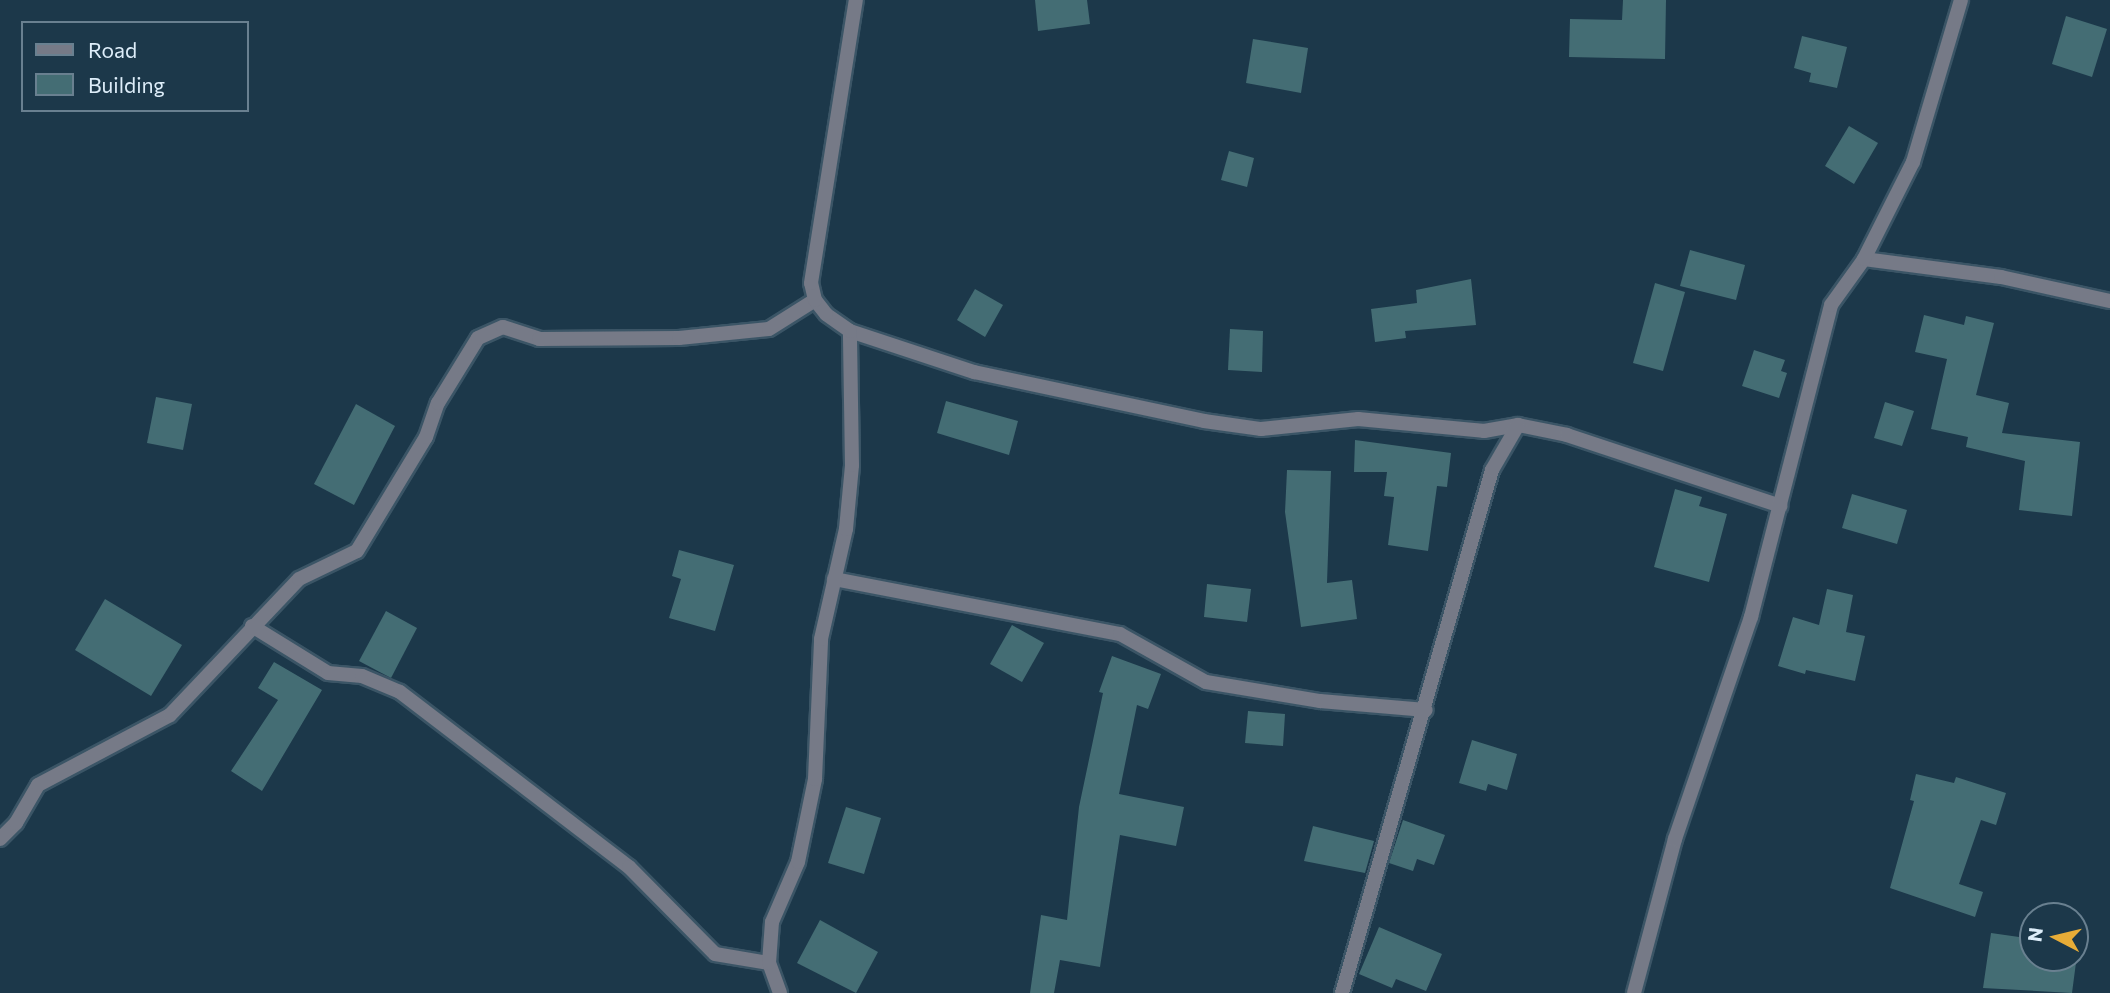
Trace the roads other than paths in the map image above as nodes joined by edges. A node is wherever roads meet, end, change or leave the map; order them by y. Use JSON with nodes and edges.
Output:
{"nodes":[{"id":1,"x":856,"y":0,"type":"edge"},
{"id":2,"x":1961,"y":0,"type":"edge"},
{"id":3,"x":1864,"y":259,"type":"junction"},
{"id":4,"x":815,"y":300,"type":"junction"},
{"id":5,"x":2110,"y":301,"type":"edge"},
{"id":6,"x":850,"y":331,"type":"junction"},
{"id":7,"x":1518,"y":425,"type":"junction"},
{"id":8,"x":1781,"y":506,"type":"junction"},
{"id":9,"x":834,"y":579,"type":"junction"},
{"id":10,"x":252,"y":625,"type":"junction"},
{"id":11,"x":1426,"y":710,"type":"junction"},
{"id":12,"x":0,"y":839,"type":"edge"},
{"id":13,"x":769,"y":963,"type":"junction"},
{"id":14,"x":780,"y":993,"type":"edge"},
{"id":15,"x":1342,"y":993,"type":"edge"},
{"id":16,"x":1634,"y":993,"type":"edge"}],
"edges":[{"from":1,"to":4,"type":"street"},
{"from":2,"to":3,"type":"street"},
{"from":3,"to":5,"type":"street"},
{"from":3,"to":8,"type":"street"},
{"from":4,"to":6,"type":"street"},
{"from":4,"to":10,"type":"street"},
{"from":6,"to":7,"type":"street"},
{"from":6,"to":9,"type":"street"},
{"from":7,"to":8,"type":"street"},
{"from":7,"to":11,"type":"street"},
{"from":8,"to":16,"type":"street"},
{"from":9,"to":11,"type":"street"},
{"from":9,"to":13,"type":"street"},
{"from":10,"to":12,"type":"street"},
{"from":10,"to":13,"type":"street"},
{"from":11,"to":15,"type":"street"},
{"from":13,"to":14,"type":"street"}]}
